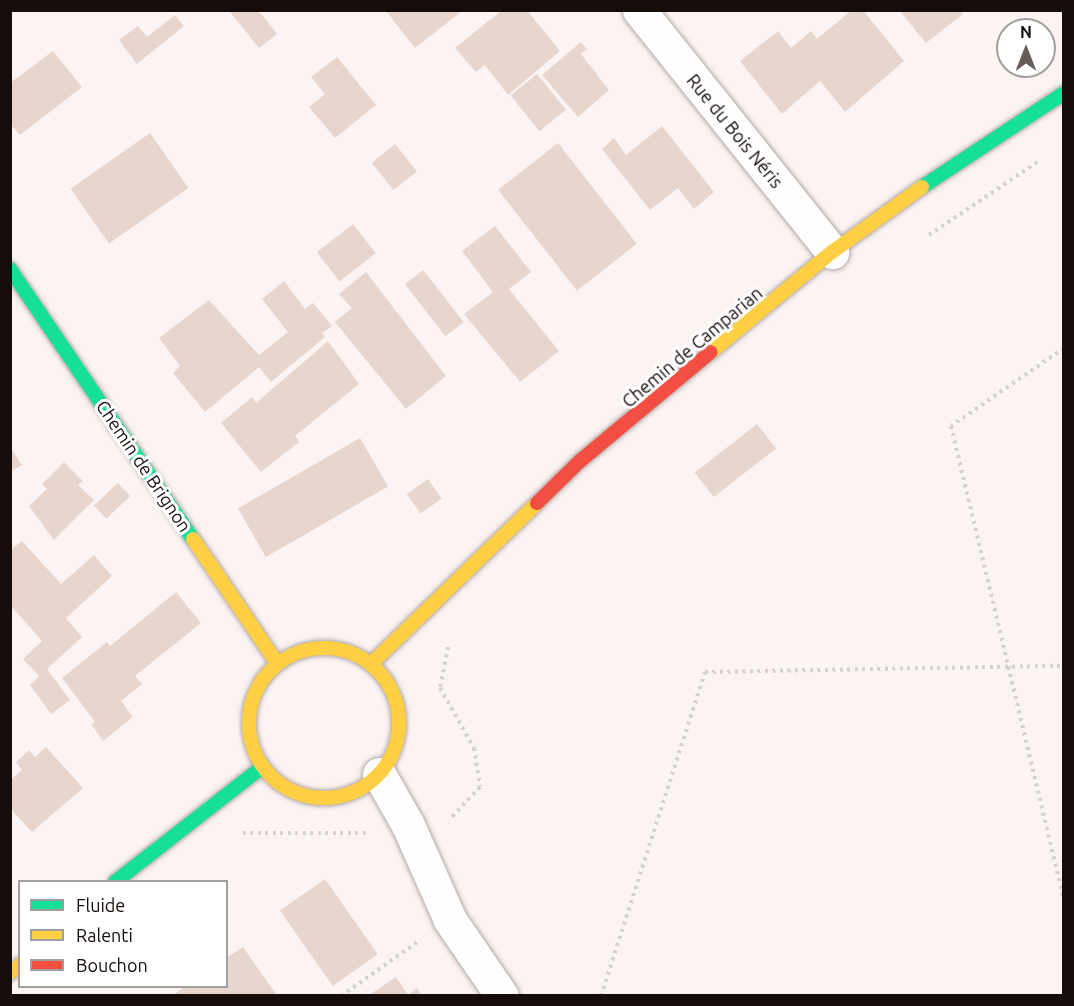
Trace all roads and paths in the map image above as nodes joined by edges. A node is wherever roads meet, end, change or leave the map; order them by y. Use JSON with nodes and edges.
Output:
{"nodes":[{"id":1,"x":639,"y":10,"type":"edge"},
{"id":2,"x":1064,"y":93,"type":"edge"},
{"id":3,"x":1044,"y":157,"type":"dead end"},
{"id":4,"x":918,"y":242,"type":"dead end"},
{"id":5,"x":832,"y":252,"type":"junction"},
{"id":6,"x":10,"y":269,"type":"edge"},
{"id":7,"x":1064,"y":348,"type":"edge"},
{"id":8,"x":449,"y":645,"type":"dead end"},
{"id":9,"x":277,"y":663,"type":"junction"},
{"id":10,"x":371,"y":664,"type":"junction"},
{"id":11,"x":1064,"y":666,"type":"edge"},
{"id":12,"x":1007,"y":667,"type":"junction"},
{"id":13,"x":262,"y":767,"type":"junction"},
{"id":14,"x":379,"y":774,"type":"junction"},
{"id":15,"x":408,"y":825,"type":"junction"},
{"id":16,"x":237,"y":833,"type":"dead end"},
{"id":17,"x":118,"y":880,"type":"edge"},
{"id":18,"x":1064,"y":899,"type":"edge"},
{"id":19,"x":450,"y":920,"type":"junction"},
{"id":20,"x":340,"y":996,"type":"edge"},
{"id":21,"x":502,"y":996,"type":"edge"},
{"id":22,"x":601,"y":996,"type":"edge"}],
"edges":[{"from":1,"to":5,"type":"street","name":"Rue du Bois Néris"},
{"from":2,"to":5,"type":"main road","name":"Chemin de Camparian"},
{"from":3,"to":4,"type":"path"},
{"from":5,"to":10,"type":"main road","name":"Chemin de Camparian"},
{"from":6,"to":9,"type":"main road","name":"Chemin de Brignon"},
{"from":7,"to":12,"type":"path"},
{"from":8,"to":15,"type":"path"},
{"from":9,"to":10,"type":"main road"},
{"from":9,"to":13,"type":"main road"},
{"from":10,"to":14,"type":"main road"},
{"from":11,"to":12,"type":"path"},
{"from":12,"to":18,"type":"path"},
{"from":12,"to":22,"type":"path"},
{"from":13,"to":14,"type":"main road"},
{"from":13,"to":17,"type":"main road"},
{"from":14,"to":15,"type":"street"},
{"from":15,"to":16,"type":"path"},
{"from":15,"to":19,"type":"street"},
{"from":19,"to":20,"type":"path"},
{"from":19,"to":21,"type":"street"}]}
